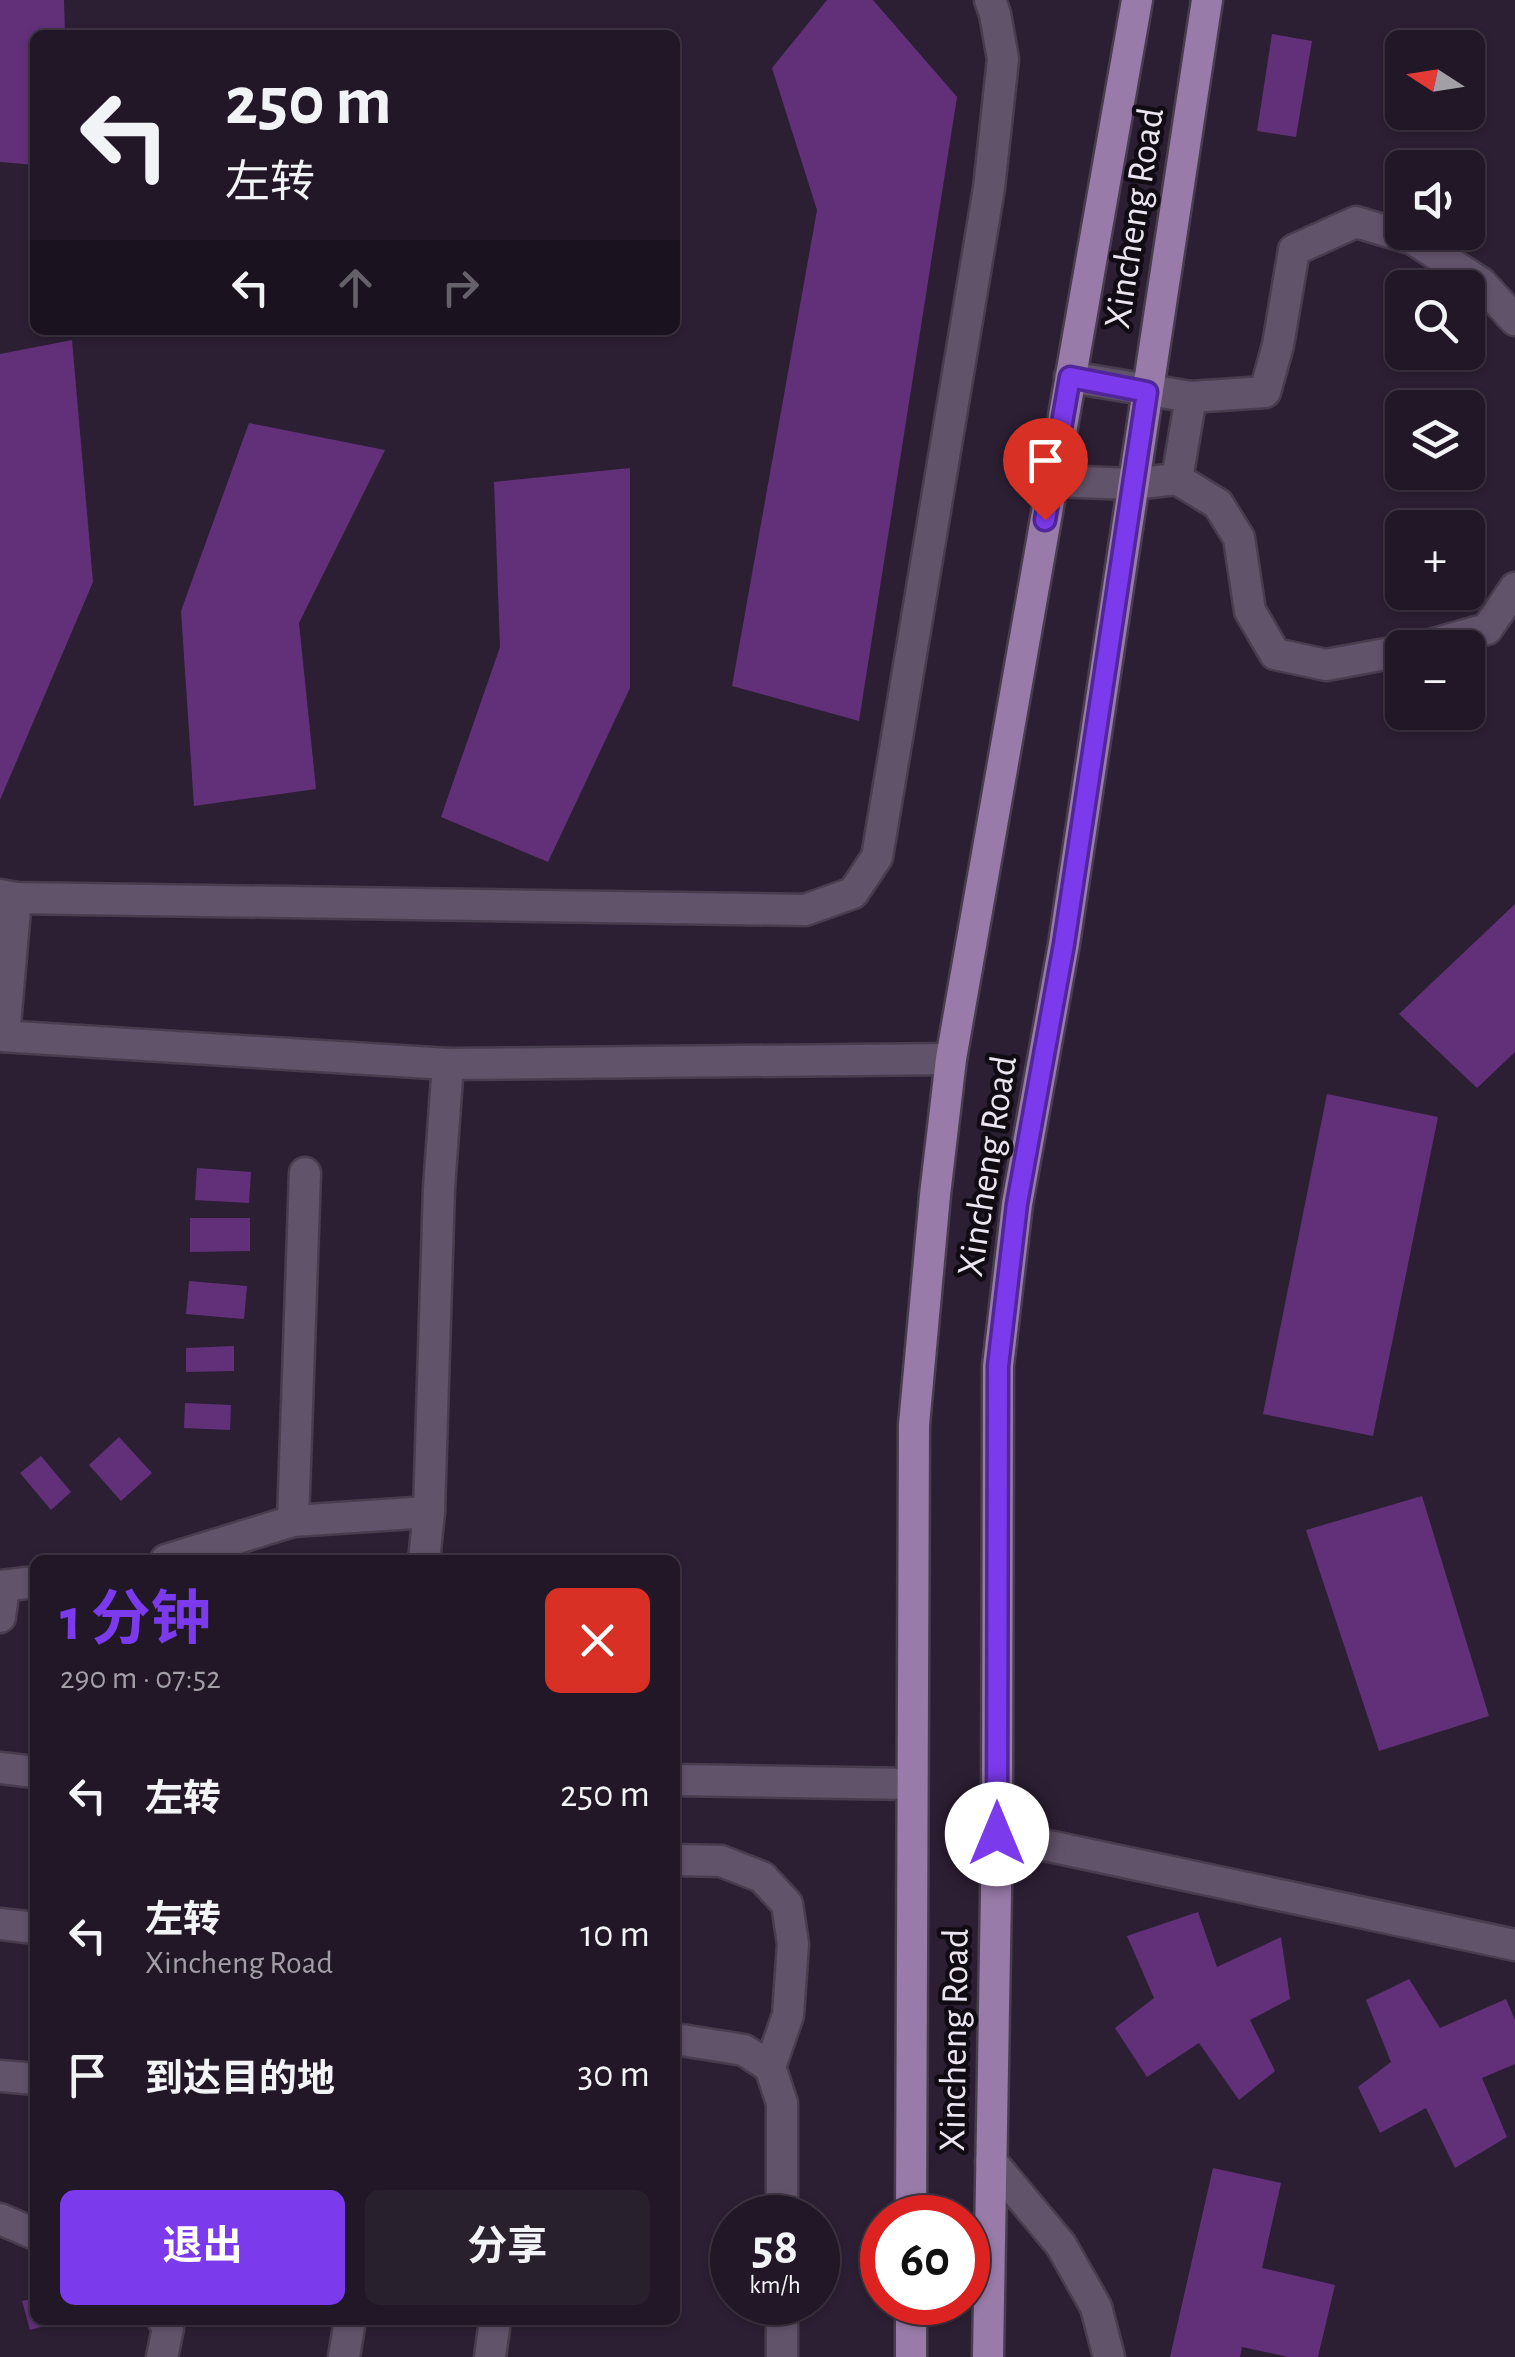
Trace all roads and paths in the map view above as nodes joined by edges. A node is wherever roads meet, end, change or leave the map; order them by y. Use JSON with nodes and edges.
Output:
{"nodes":[{"id":1,"x":990,"y":0,"type":"edge"},
{"id":2,"x":1137,"y":0,"type":"edge"},
{"id":3,"x":1206,"y":0,"type":"edge"},
{"id":4,"x":1515,"y":320,"type":"edge"},
{"id":5,"x":1070,"y":377,"type":"junction"},
{"id":6,"x":1147,"y":392,"type":"junction"},
{"id":7,"x":1192,"y":397,"type":"junction"},
{"id":8,"x":1177,"y":479,"type":"junction"},
{"id":9,"x":1052,"y":481,"type":"junction"},
{"id":10,"x":1133,"y":484,"type":"junction"},
{"id":11,"x":1515,"y":588,"type":"edge"},
{"id":12,"x":1485,"y":631,"type":"edge"},
{"id":13,"x":1385,"y":655,"type":"edge"},
{"id":14,"x":8,"y":896,"type":"edge"},
{"id":15,"x":2,"y":1036,"type":"edge"},
{"id":16,"x":951,"y":1060,"type":"junction"},
{"id":17,"x":448,"y":1064,"type":"junction"},
{"id":18,"x":305,"y":1173,"type":"dead end"},
{"id":19,"x":429,"y":1512,"type":"junction"},
{"id":20,"x":293,"y":1520,"type":"junction"},
{"id":21,"x":224,"y":1550,"type":"edge"},
{"id":22,"x":195,"y":1555,"type":"edge"},
{"id":23,"x":425,"y":1555,"type":"edge"},
{"id":24,"x":30,"y":1583,"type":"edge"},
{"id":25,"x":2,"y":1586,"type":"edge"},
{"id":26,"x":0,"y":1618,"type":"edge"},
{"id":27,"x":0,"y":1768,"type":"edge"},
{"id":28,"x":30,"y":1771,"type":"edge"},
{"id":29,"x":680,"y":1780,"type":"edge"},
{"id":30,"x":911,"y":1784,"type":"junction"},
{"id":31,"x":997,"y":1834,"type":"junction"},
{"id":32,"x":680,"y":1860,"type":"edge"},
{"id":33,"x":0,"y":1924,"type":"edge"},
{"id":34,"x":30,"y":1927,"type":"edge"},
{"id":35,"x":1515,"y":1945,"type":"edge"},
{"id":36,"x":680,"y":2040,"type":"edge"},
{"id":37,"x":770,"y":2068,"type":"junction"},
{"id":38,"x":0,"y":2076,"type":"edge"},
{"id":39,"x":30,"y":2079,"type":"edge"},
{"id":40,"x":991,"y":2162,"type":"junction"},
{"id":41,"x":782,"y":2195,"type":"edge"},
{"id":42,"x":911,"y":2195,"type":"edge"},
{"id":43,"x":0,"y":2219,"type":"edge"},
{"id":44,"x":30,"y":2232,"type":"edge"},
{"id":45,"x":166,"y":2325,"type":"edge"},
{"id":46,"x":349,"y":2325,"type":"edge"},
{"id":47,"x":495,"y":2325,"type":"edge"},
{"id":48,"x":782,"y":2325,"type":"edge"},
{"id":49,"x":911,"y":2325,"type":"edge"},
{"id":50,"x":162,"y":2357,"type":"edge"},
{"id":51,"x":344,"y":2357,"type":"edge"},
{"id":52,"x":490,"y":2357,"type":"edge"},
{"id":53,"x":782,"y":2357,"type":"edge"},
{"id":54,"x":911,"y":2357,"type":"edge"},
{"id":55,"x":988,"y":2357,"type":"edge"},
{"id":56,"x":1109,"y":2357,"type":"edge"}],
"edges":[{"from":1,"to":14,"type":"street"},
{"from":2,"to":5,"type":"main road","name":"Xincheng Road"},
{"from":3,"to":6,"type":"main road","name":"Xincheng Road"},
{"from":4,"to":7,"type":"street"},
{"from":5,"to":6,"type":"street"},
{"from":5,"to":9,"type":"main road","name":"Xincheng Road"},
{"from":6,"to":7,"type":"street"},
{"from":6,"to":10,"type":"main road","name":"Xincheng Road"},
{"from":7,"to":8,"type":"street"},
{"from":8,"to":10,"type":"street"},
{"from":8,"to":13,"type":"street"},
{"from":9,"to":10,"type":"street"},
{"from":9,"to":16,"type":"main road","name":"Xincheng Road"},
{"from":10,"to":31,"type":"main road","name":"Xincheng Road"},
{"from":11,"to":12,"type":"street"},
{"from":14,"to":15,"type":"street"},
{"from":15,"to":17,"type":"street"},
{"from":16,"to":17,"type":"street"},
{"from":16,"to":30,"type":"main road","name":"Xincheng Road"},
{"from":17,"to":19,"type":"street"},
{"from":18,"to":20,"type":"street"},
{"from":19,"to":20,"type":"street"},
{"from":19,"to":23,"type":"street"},
{"from":20,"to":21,"type":"street"},
{"from":21,"to":22,"type":"street"},
{"from":24,"to":25,"type":"street"},
{"from":25,"to":26,"type":"street"},
{"from":27,"to":28,"type":"street"},
{"from":29,"to":30,"type":"street"},
{"from":30,"to":42,"type":"main road","name":"Xincheng Road"},
{"from":31,"to":35,"type":"street"},
{"from":31,"to":40,"type":"main road","name":"Xincheng Road"},
{"from":32,"to":37,"type":"street"},
{"from":33,"to":34,"type":"street"},
{"from":36,"to":37,"type":"street"},
{"from":37,"to":41,"type":"street"},
{"from":38,"to":39,"type":"street"},
{"from":40,"to":55,"type":"main road","name":"Xincheng Road"},
{"from":40,"to":56,"type":"street"},
{"from":43,"to":44,"type":"street"},
{"from":45,"to":50,"type":"street"},
{"from":46,"to":51,"type":"street"},
{"from":47,"to":52,"type":"street"},
{"from":48,"to":53,"type":"street"},
{"from":49,"to":54,"type":"main road"}]}
